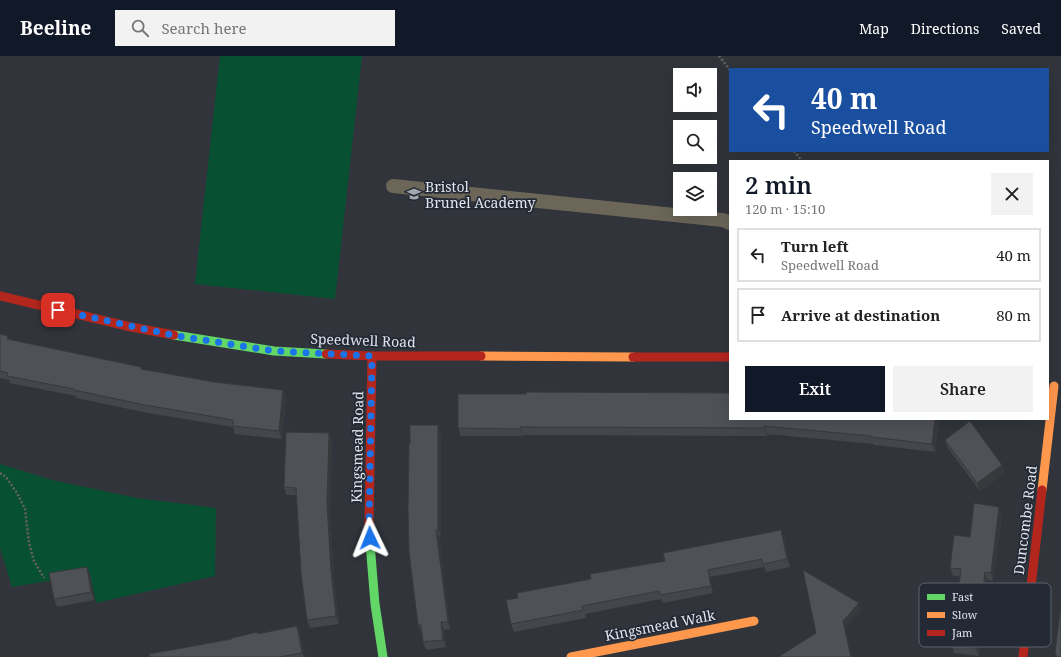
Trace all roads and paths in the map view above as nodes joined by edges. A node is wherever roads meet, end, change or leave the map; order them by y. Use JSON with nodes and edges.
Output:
{"nodes":[{"id":1,"x":718,"y":56,"type":"edge"},
{"id":2,"x":729,"y":69,"type":"edge"},
{"id":3,"x":795,"y":152,"type":"edge"},
{"id":4,"x":801,"y":160,"type":"edge"},
{"id":5,"x":393,"y":186,"type":"dead end"},
{"id":6,"x":729,"y":223,"type":"edge"},
{"id":7,"x":0,"y":296,"type":"edge"},
{"id":8,"x":372,"y":356,"type":"junction"},
{"id":9,"x":729,"y":357,"type":"edge"},
{"id":10,"x":1053,"y":383,"type":"edge"},
{"id":11,"x":1049,"y":420,"type":"edge"},
{"id":12,"x":1049,"y":420,"type":"edge"},
{"id":13,"x":0,"y":473,"type":"edge"},
{"id":14,"x":44,"y":578,"type":"dead end"},
{"id":15,"x":1031,"y":583,"type":"edge"},
{"id":16,"x":754,"y":621,"type":"dead end"},
{"id":17,"x":1024,"y":647,"type":"edge"},
{"id":18,"x":383,"y":657,"type":"edge"},
{"id":19,"x":571,"y":657,"type":"edge"},
{"id":20,"x":1023,"y":657,"type":"edge"}],
"edges":[{"from":1,"to":2,"type":"path"},
{"from":3,"to":4,"type":"path"},
{"from":5,"to":6,"type":"lane"},
{"from":7,"to":8,"type":"street","name":"Speedwell Road"},
{"from":8,"to":9,"type":"street","name":"Speedwell Road"},
{"from":8,"to":18,"type":"street","name":"Kingsmead Road"},
{"from":10,"to":12,"type":"street","name":"Duncombe Road"},
{"from":11,"to":15,"type":"street","name":"Duncombe Road"},
{"from":13,"to":14,"type":"path"},
{"from":16,"to":19,"type":"street","name":"Kingsmead Walk"},
{"from":17,"to":20,"type":"street","name":"Duncombe Road"}]}
